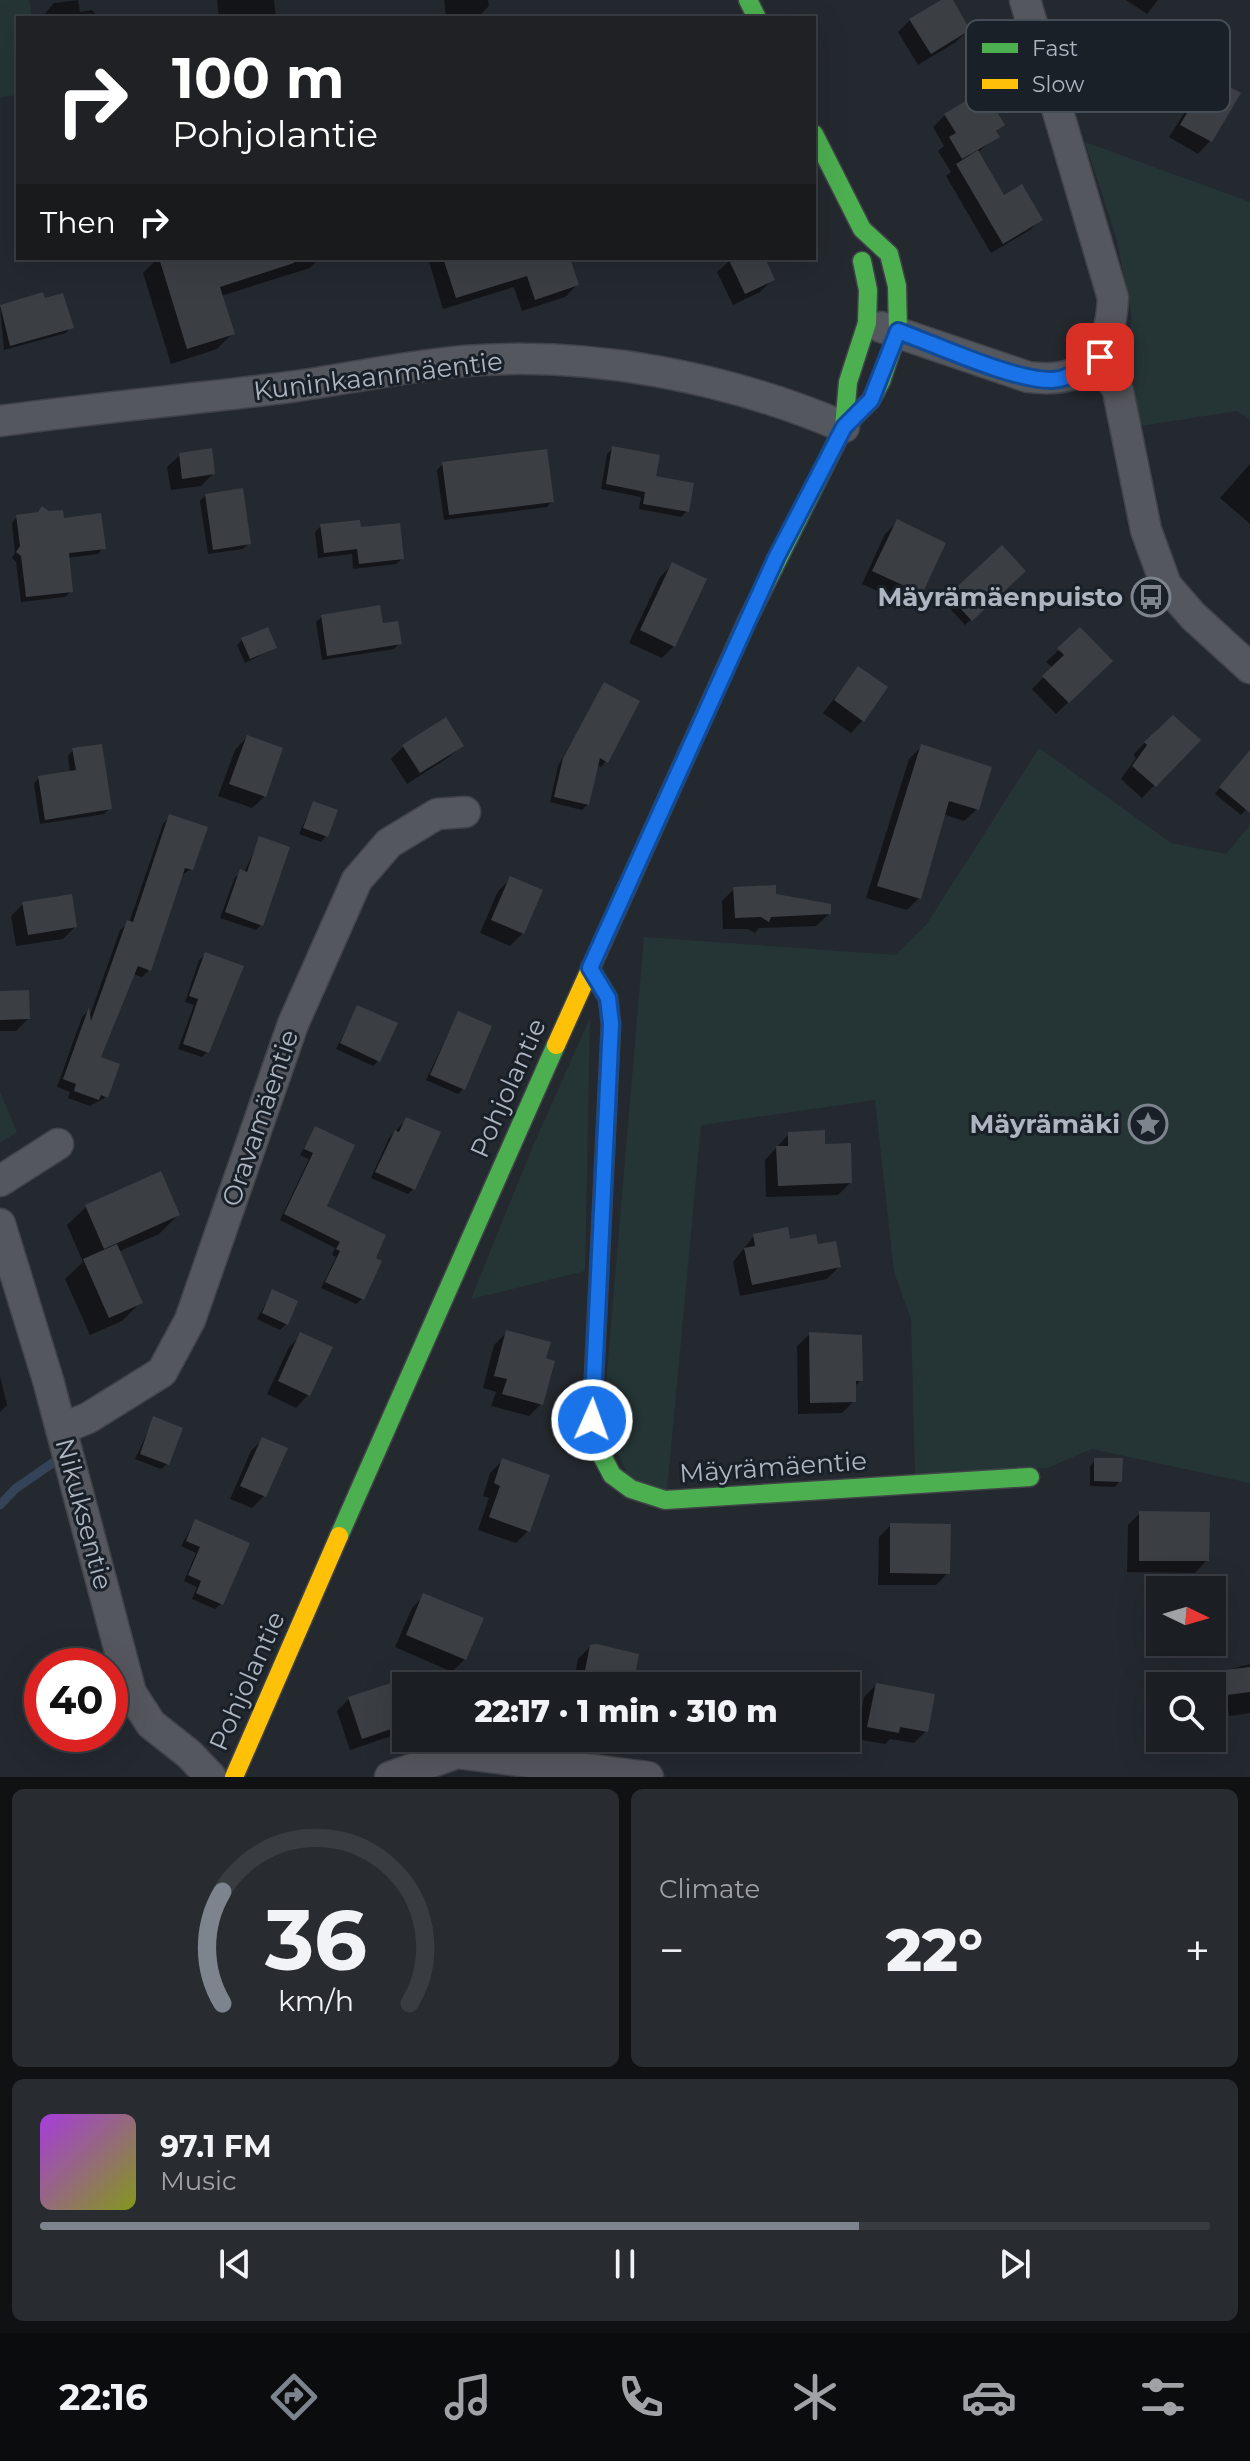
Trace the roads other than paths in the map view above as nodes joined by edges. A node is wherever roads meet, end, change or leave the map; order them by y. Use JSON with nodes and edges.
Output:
{"nodes":[{"id":1,"x":1025,"y":0,"type":"edge"},
{"id":2,"x":1031,"y":20,"type":"edge"},
{"id":3,"x":1058,"y":112,"type":"edge"},
{"id":4,"x":816,"y":138,"type":"edge"},
{"id":5,"x":862,"y":229,"type":"junction"},
{"id":6,"x":867,"y":323,"type":"junction"},
{"id":7,"x":898,"y":331,"type":"junction"},
{"id":8,"x":1100,"y":357,"type":"junction"},
{"id":9,"x":0,"y":421,"type":"edge"},
{"id":10,"x":844,"y":427,"type":"junction"},
{"id":11,"x":1250,"y":668,"type":"edge"},
{"id":12,"x":465,"y":812,"type":"dead end"},
{"id":13,"x":590,"y":968,"type":"junction"},
{"id":14,"x":58,"y":1144,"type":"dead end"},
{"id":15,"x":0,"y":1181,"type":"edge"},
{"id":16,"x":0,"y":1224,"type":"edge"},
{"id":17,"x":61,"y":1429,"type":"junction"},
{"id":18,"x":1030,"y":1477,"type":"dead end"},
{"id":19,"x":211,"y":1777,"type":"edge"},
{"id":20,"x":234,"y":1777,"type":"edge"},
{"id":21,"x":390,"y":1777,"type":"edge"},
{"id":22,"x":648,"y":1777,"type":"edge"}],
"edges":[{"from":1,"to":2,"type":"street"},
{"from":3,"to":8,"type":"street"},
{"from":4,"to":5,"type":"street","name":"Pohjolantie"},
{"from":5,"to":6,"type":"street","name":"Pohjolantie"},
{"from":5,"to":7,"type":"street","name":"Pohjolantie"},
{"from":6,"to":7,"type":"street"},
{"from":6,"to":10,"type":"street","name":"Pohjolantie"},
{"from":7,"to":8,"type":"street"},
{"from":7,"to":10,"type":"street","name":"Pohjolantie"},
{"from":8,"to":11,"type":"street"},
{"from":9,"to":10,"type":"street","name":"Kuninkaanmäentie"},
{"from":10,"to":13,"type":"street","name":"Pohjolantie"},
{"from":12,"to":17,"type":"street","name":"Oravamäentie"},
{"from":13,"to":18,"type":"street","name":"Mäyrämäentie"},
{"from":13,"to":20,"type":"street","name":"Pohjolantie"},
{"from":14,"to":15,"type":"street"},
{"from":16,"to":17,"type":"street","name":"Nikuksentie"},
{"from":17,"to":19,"type":"street","name":"Nikuksentie"},
{"from":21,"to":22,"type":"street"}]}
